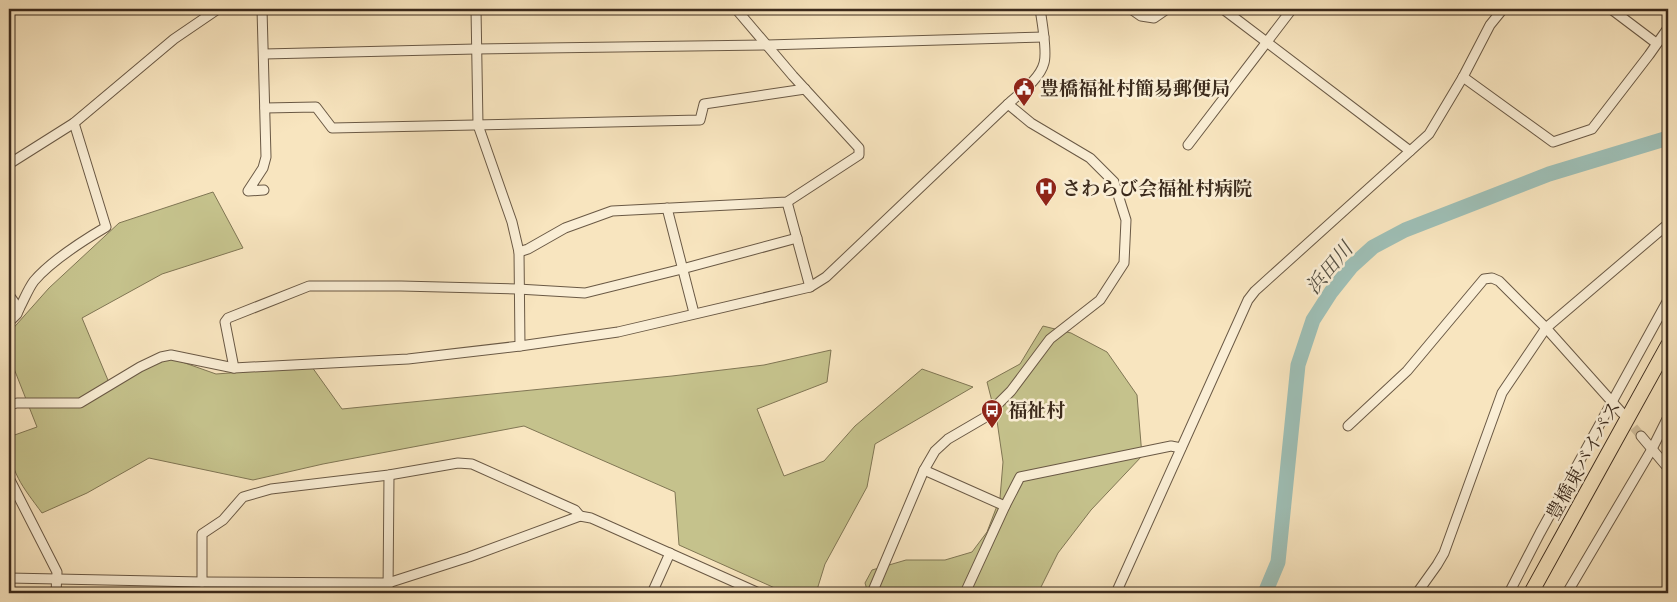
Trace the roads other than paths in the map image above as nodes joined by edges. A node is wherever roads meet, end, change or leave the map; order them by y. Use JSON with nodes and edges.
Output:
{"nodes":[{"id":1,"x":218,"y":9,"type":"edge"},
{"id":2,"x":262,"y":9,"type":"edge"},
{"id":3,"x":476,"y":9,"type":"edge"},
{"id":4,"x":736,"y":9,"type":"edge"},
{"id":5,"x":1040,"y":9,"type":"edge"},
{"id":6,"x":1131,"y":9,"type":"edge"},
{"id":7,"x":1167,"y":9,"type":"edge"},
{"id":8,"x":1223,"y":9,"type":"edge"},
{"id":9,"x":1292,"y":9,"type":"edge"},
{"id":10,"x":1503,"y":9,"type":"edge"},
{"id":11,"x":1611,"y":9,"type":"edge"},
{"id":12,"x":1668,"y":28,"type":"edge"},
{"id":13,"x":1044,"y":37,"type":"junction"},
{"id":14,"x":1267,"y":42,"type":"junction"},
{"id":15,"x":1656,"y":43,"type":"junction"},
{"id":16,"x":767,"y":45,"type":"junction"},
{"id":17,"x":476,"y":48,"type":"junction"},
{"id":18,"x":264,"y":54,"type":"junction"},
{"id":19,"x":1463,"y":77,"type":"junction"},
{"id":20,"x":805,"y":89,"type":"junction"},
{"id":21,"x":1008,"y":104,"type":"junction"},
{"id":22,"x":265,"y":108,"type":"junction"},
{"id":23,"x":74,"y":123,"type":"junction"},
{"id":24,"x":478,"y":125,"type":"junction"},
{"id":25,"x":1188,"y":145,"type":"dead end"},
{"id":26,"x":1410,"y":151,"type":"junction"},
{"id":27,"x":9,"y":164,"type":"edge"},
{"id":28,"x":264,"y":190,"type":"dead end"},
{"id":29,"x":787,"y":202,"type":"junction"},
{"id":30,"x":667,"y":208,"type":"junction"},
{"id":31,"x":1668,"y":224,"type":"edge"},
{"id":32,"x":797,"y":238,"type":"junction"},
{"id":33,"x":519,"y":252,"type":"junction"},
{"id":34,"x":682,"y":269,"type":"junction"},
{"id":35,"x":810,"y":287,"type":"junction"},
{"id":36,"x":518,"y":289,"type":"junction"},
{"id":37,"x":9,"y":295,"type":"edge"},
{"id":38,"x":1668,"y":300,"type":"edge"},
{"id":39,"x":19,"y":309,"type":"junction"},
{"id":40,"x":694,"y":313,"type":"junction"},
{"id":41,"x":9,"y":322,"type":"edge"},
{"id":42,"x":1546,"y":328,"type":"junction"},
{"id":43,"x":1668,"y":345,"type":"edge"},
{"id":44,"x":520,"y":346,"type":"junction"},
{"id":45,"x":234,"y":368,"type":"junction"},
{"id":46,"x":1612,"y":401,"type":"junction"},
{"id":47,"x":9,"y":405,"type":"edge"},
{"id":48,"x":1622,"y":413,"type":"tunnel mouth"},
{"id":49,"x":1668,"y":417,"type":"edge"},
{"id":50,"x":1348,"y":426,"type":"dead end"},
{"id":51,"x":1641,"y":436,"type":"tunnel mouth"},
{"id":52,"x":1181,"y":448,"type":"junction"},
{"id":53,"x":1652,"y":449,"type":"junction"},
{"id":54,"x":1668,"y":468,"type":"edge"},
{"id":55,"x":924,"y":470,"type":"junction"},
{"id":56,"x":389,"y":475,"type":"junction"},
{"id":57,"x":9,"y":478,"type":"edge"},
{"id":58,"x":1004,"y":506,"type":"junction"},
{"id":59,"x":580,"y":516,"type":"junction"},
{"id":60,"x":670,"y":553,"type":"junction"},
{"id":61,"x":9,"y":578,"type":"edge"},
{"id":62,"x":56,"y":580,"type":"junction"},
{"id":63,"x":202,"y":582,"type":"junction"},
{"id":64,"x":388,"y":583,"type":"junction"},
{"id":65,"x":56,"y":593,"type":"edge"},
{"id":66,"x":388,"y":593,"type":"edge"},
{"id":67,"x":652,"y":593,"type":"edge"},
{"id":68,"x":759,"y":593,"type":"edge"},
{"id":69,"x":872,"y":593,"type":"edge"},
{"id":70,"x":965,"y":593,"type":"edge"},
{"id":71,"x":1116,"y":593,"type":"edge"},
{"id":72,"x":1417,"y":593,"type":"edge"},
{"id":73,"x":1509,"y":593,"type":"edge"},
{"id":74,"x":1530,"y":593,"type":"edge"},
{"id":75,"x":1567,"y":593,"type":"edge"}],
"edges":[{"from":1,"to":23,"type":"street"},
{"from":2,"to":18,"type":"street"},
{"from":3,"to":17,"type":"street"},
{"from":4,"to":16,"type":"street"},
{"from":5,"to":13,"type":"street"},
{"from":6,"to":7,"type":"street"},
{"from":8,"to":14,"type":"street"},
{"from":9,"to":14,"type":"street"},
{"from":10,"to":19,"type":"street"},
{"from":11,"to":15,"type":"street"},
{"from":12,"to":15,"type":"street"},
{"from":13,"to":16,"type":"street"},
{"from":13,"to":21,"type":"street"},
{"from":14,"to":25,"type":"street"},
{"from":14,"to":26,"type":"street"},
{"from":15,"to":19,"type":"street"},
{"from":16,"to":17,"type":"street"},
{"from":16,"to":20,"type":"street"},
{"from":17,"to":18,"type":"street"},
{"from":17,"to":24,"type":"street"},
{"from":18,"to":22,"type":"street"},
{"from":19,"to":26,"type":"street"},
{"from":20,"to":24,"type":"street"},
{"from":20,"to":29,"type":"street"},
{"from":21,"to":35,"type":"street"},
{"from":21,"to":55,"type":"street"},
{"from":22,"to":24,"type":"street"},
{"from":22,"to":28,"type":"street"},
{"from":23,"to":27,"type":"street"},
{"from":23,"to":39,"type":"street"},
{"from":24,"to":33,"type":"street"},
{"from":26,"to":52,"type":"street"},
{"from":29,"to":30,"type":"street"},
{"from":29,"to":32,"type":"street"},
{"from":30,"to":33,"type":"street"},
{"from":30,"to":34,"type":"street"},
{"from":31,"to":42,"type":"street"},
{"from":32,"to":34,"type":"street"},
{"from":32,"to":35,"type":"street"},
{"from":33,"to":36,"type":"street"},
{"from":34,"to":36,"type":"street"},
{"from":34,"to":40,"type":"street"},
{"from":35,"to":40,"type":"street"},
{"from":36,"to":44,"type":"street"},
{"from":36,"to":45,"type":"street"},
{"from":37,"to":39,"type":"street"},
{"from":38,"to":46,"type":"street"},
{"from":39,"to":41,"type":"street"},
{"from":40,"to":44,"type":"street"},
{"from":42,"to":46,"type":"street"},
{"from":42,"to":50,"type":"street"},
{"from":42,"to":72,"type":"street"},
{"from":43,"to":74,"type":"highway","name":"豊橋東バイパス"},
{"from":44,"to":45,"type":"street"},
{"from":45,"to":47,"type":"street"},
{"from":46,"to":48,"type":"street"},
{"from":46,"to":73,"type":"street"},
{"from":49,"to":53,"type":"street"},
{"from":51,"to":53,"type":"street"},
{"from":52,"to":58,"type":"street"},
{"from":52,"to":71,"type":"street"},
{"from":53,"to":54,"type":"street"},
{"from":53,"to":75,"type":"street"},
{"from":55,"to":58,"type":"street"},
{"from":55,"to":69,"type":"street"},
{"from":56,"to":59,"type":"street"},
{"from":56,"to":63,"type":"street"},
{"from":56,"to":64,"type":"street"},
{"from":57,"to":62,"type":"street"},
{"from":58,"to":70,"type":"street"},
{"from":59,"to":60,"type":"street"},
{"from":59,"to":64,"type":"street"},
{"from":60,"to":67,"type":"street"},
{"from":60,"to":68,"type":"street"},
{"from":61,"to":62,"type":"street"},
{"from":62,"to":63,"type":"street"},
{"from":62,"to":65,"type":"street"},
{"from":63,"to":64,"type":"street"},
{"from":64,"to":66,"type":"street"}]}
